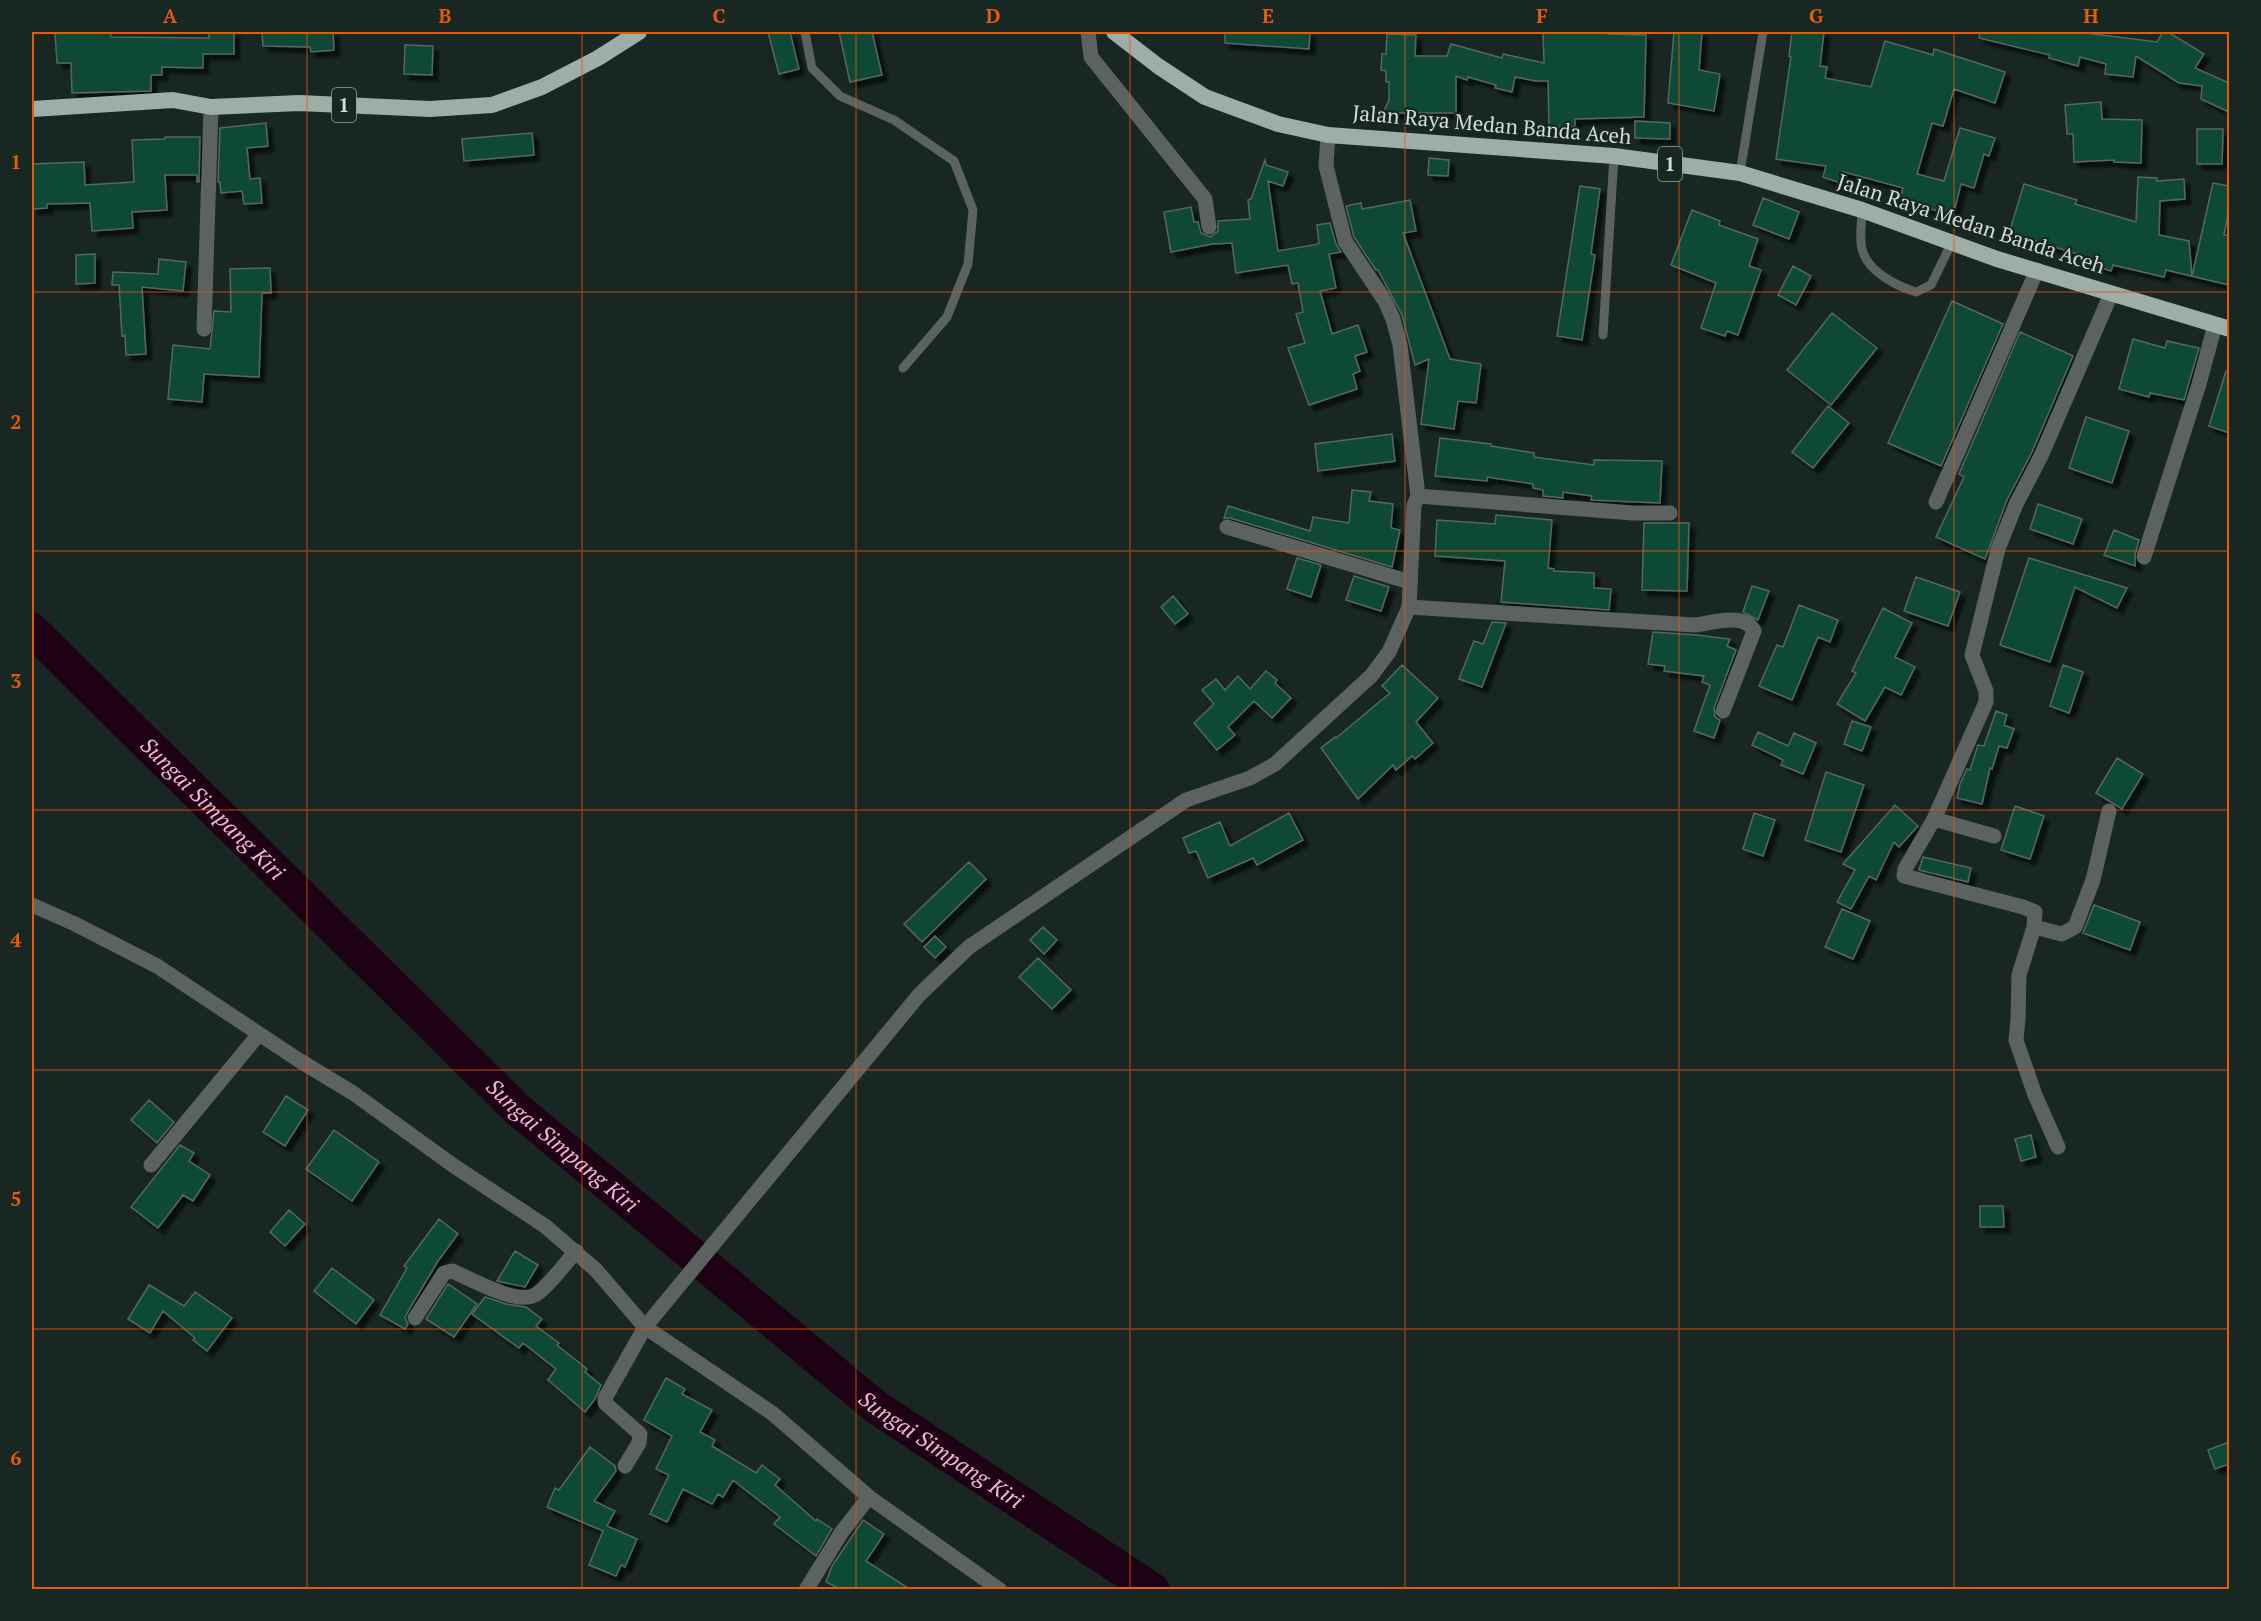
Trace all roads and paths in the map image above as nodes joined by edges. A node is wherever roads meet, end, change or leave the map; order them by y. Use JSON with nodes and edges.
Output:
{"nodes":[{"id":1,"x":639,"y":32,"type":"edge"},
{"id":2,"x":805,"y":32,"type":"edge"},
{"id":3,"x":1088,"y":32,"type":"edge"},
{"id":4,"x":1114,"y":32,"type":"edge"},
{"id":5,"x":1763,"y":32,"type":"edge"},
{"id":6,"x":211,"y":107,"type":"junction"},
{"id":7,"x":32,"y":109,"type":"edge"},
{"id":8,"x":1328,"y":135,"type":"junction"},
{"id":9,"x":1614,"y":156,"type":"junction"},
{"id":10,"x":1740,"y":173,"type":"junction"},
{"id":11,"x":1862,"y":210,"type":"junction"},
{"id":12,"x":1209,"y":226,"type":"dead end"},
{"id":13,"x":1951,"y":244,"type":"junction"},
{"id":14,"x":2037,"y":270,"type":"junction"},
{"id":15,"x":2111,"y":294,"type":"junction"},
{"id":16,"x":2222,"y":327,"type":"edge"},
{"id":17,"x":204,"y":329,"type":"dead end"},
{"id":18,"x":1603,"y":335,"type":"dead end"},
{"id":19,"x":903,"y":368,"type":"dead end"},
{"id":20,"x":1418,"y":496,"type":"junction"},
{"id":21,"x":1936,"y":502,"type":"dead end"},
{"id":22,"x":1670,"y":513,"type":"dead end"},
{"id":23,"x":1227,"y":527,"type":"dead end"},
{"id":24,"x":2144,"y":557,"type":"dead end"},
{"id":25,"x":1410,"y":582,"type":"junction"},
{"id":26,"x":1409,"y":607,"type":"junction"},
{"id":27,"x":1723,"y":711,"type":"dead end"},
{"id":28,"x":2109,"y":811,"type":"dead end"},
{"id":29,"x":1934,"y":819,"type":"junction"},
{"id":30,"x":1994,"y":836,"type":"dead end"},
{"id":31,"x":32,"y":905,"type":"edge"},
{"id":32,"x":2034,"y":927,"type":"junction"},
{"id":33,"x":259,"y":1034,"type":"junction"},
{"id":34,"x":2058,"y":1147,"type":"dead end"},
{"id":35,"x":151,"y":1165,"type":"dead end"},
{"id":36,"x":576,"y":1251,"type":"junction"},
{"id":37,"x":416,"y":1318,"type":"dead end"},
{"id":38,"x":645,"y":1327,"type":"junction"},
{"id":39,"x":625,"y":1466,"type":"dead end"},
{"id":40,"x":868,"y":1497,"type":"junction"},
{"id":41,"x":806,"y":1590,"type":"edge"},
{"id":42,"x":1000,"y":1590,"type":"edge"}],
"edges":[{"from":1,"to":6,"type":"highway","number":"1"},
{"from":2,"to":19,"type":"lane"},
{"from":3,"to":12,"type":"street"},
{"from":4,"to":8,"type":"highway","name":"Jalan Raya Medan Banda Aceh","number":"1"},
{"from":5,"to":10,"type":"lane"},
{"from":6,"to":7,"type":"highway","number":"1"},
{"from":6,"to":17,"type":"street"},
{"from":8,"to":9,"type":"highway","name":"Jalan Raya Medan Banda Aceh","number":"1"},
{"from":8,"to":20,"type":"street"},
{"from":9,"to":10,"type":"highway","name":"Jalan Raya Medan Banda Aceh","number":"1"},
{"from":9,"to":18,"type":"lane"},
{"from":10,"to":11,"type":"highway","name":"Jalan Raya Medan Banda Aceh","number":"1"},
{"from":11,"to":13,"type":"highway","name":"Jalan Raya Medan Banda Aceh","number":"1"},
{"from":11,"to":13,"type":"lane"},
{"from":13,"to":14,"type":"highway","name":"Jalan Raya Medan Banda Aceh","number":"1"},
{"from":14,"to":15,"type":"highway","name":"Jalan Raya Medan Banda Aceh","number":"1"},
{"from":14,"to":21,"type":"street"},
{"from":15,"to":16,"type":"highway","name":"Jalan Raya Medan Banda Aceh","number":"1"},
{"from":15,"to":29,"type":"street"},
{"from":16,"to":24,"type":"street"},
{"from":20,"to":22,"type":"street"},
{"from":20,"to":25,"type":"street"},
{"from":23,"to":25,"type":"street"},
{"from":25,"to":26,"type":"street"},
{"from":26,"to":27,"type":"street"},
{"from":26,"to":38,"type":"street"},
{"from":28,"to":32,"type":"street"},
{"from":29,"to":30,"type":"street"},
{"from":29,"to":32,"type":"street"},
{"from":31,"to":33,"type":"street"},
{"from":32,"to":34,"type":"street"},
{"from":33,"to":35,"type":"street"},
{"from":33,"to":36,"type":"street"},
{"from":36,"to":37,"type":"street"},
{"from":36,"to":38,"type":"street"},
{"from":38,"to":39,"type":"street"},
{"from":38,"to":40,"type":"street"},
{"from":40,"to":41,"type":"street"},
{"from":40,"to":42,"type":"street"}]}
